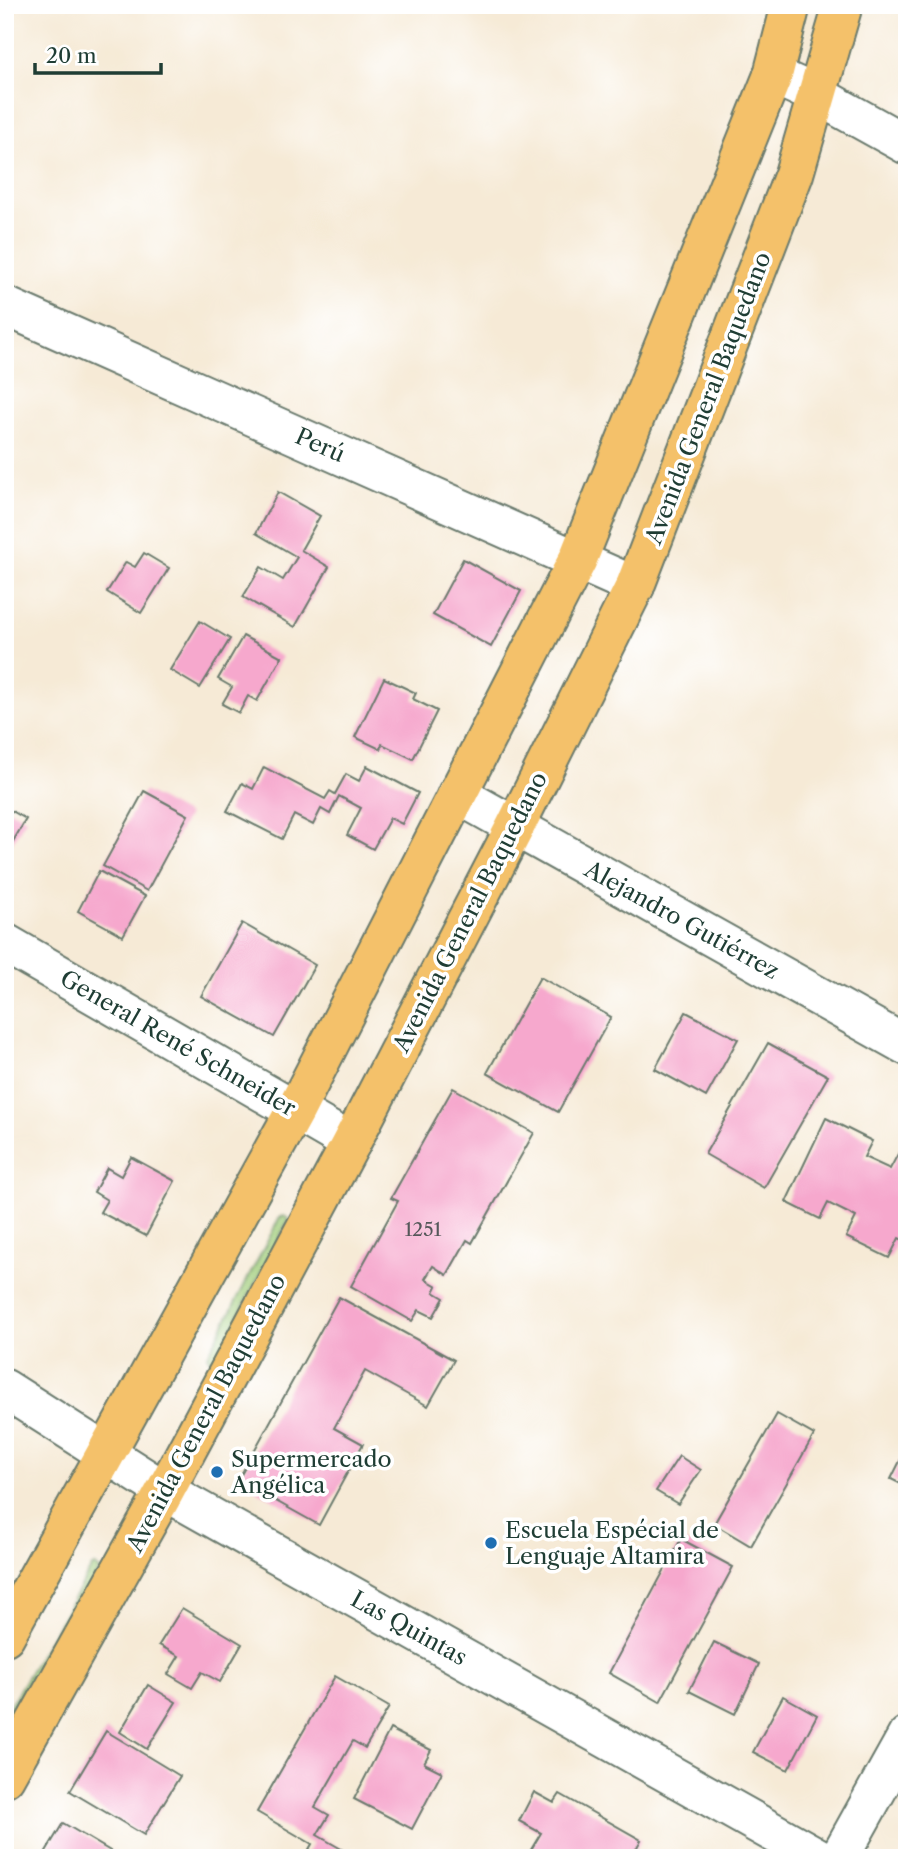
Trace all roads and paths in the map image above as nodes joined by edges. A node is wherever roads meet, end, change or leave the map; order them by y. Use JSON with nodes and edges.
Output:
{"nodes":[{"id":1,"x":791,"y":5,"type":"edge"},
{"id":2,"x":843,"y":5,"type":"edge"},
{"id":3,"x":773,"y":75,"type":"junction"},
{"id":4,"x":817,"y":95,"type":"junction"},
{"id":5,"x":907,"y":145,"type":"edge"},
{"id":6,"x":5,"y":306,"type":"edge"},
{"id":7,"x":578,"y":559,"type":"junction"},
{"id":8,"x":635,"y":586,"type":"junction"},
{"id":9,"x":457,"y":794,"type":"junction"},
{"id":10,"x":515,"y":827,"type":"junction"},
{"id":11,"x":5,"y":943,"type":"edge"},
{"id":12,"x":907,"y":1046,"type":"edge"},
{"id":13,"x":295,"y":1111,"type":"junction"},
{"id":14,"x":351,"y":1143,"type":"junction"},
{"id":15,"x":5,"y":1389,"type":"edge"},
{"id":16,"x":108,"y":1452,"type":"junction"},
{"id":17,"x":165,"y":1491,"type":"junction"},
{"id":18,"x":5,"y":1636,"type":"edge"},
{"id":19,"x":907,"y":1736,"type":"edge"},
{"id":20,"x":5,"y":1777,"type":"edge"},
{"id":21,"x":819,"y":1858,"type":"edge"},
{"id":22,"x":839,"y":1858,"type":"edge"}],
"edges":[{"from":1,"to":3,"type":"main road"},
{"from":2,"to":4,"type":"main road","name":"Avenida General Baquedano"},
{"from":3,"to":4,"type":"street"},
{"from":3,"to":7,"type":"main road"},
{"from":4,"to":5,"type":"street"},
{"from":4,"to":8,"type":"main road","name":"Avenida General Baquedano"},
{"from":6,"to":7,"type":"street","name":"Perú"},
{"from":7,"to":8,"type":"street","name":"Perú"},
{"from":7,"to":9,"type":"main road"},
{"from":8,"to":10,"type":"main road","name":"Avenida General Baquedano"},
{"from":9,"to":10,"type":"street","name":"Alejandro Gutiérrez"},
{"from":9,"to":13,"type":"main road"},
{"from":10,"to":12,"type":"street","name":"Alejandro Gutiérrez"},
{"from":10,"to":14,"type":"main road","name":"Avenida General Baquedano"},
{"from":11,"to":13,"type":"street","name":"General René Schneider"},
{"from":13,"to":14,"type":"street","name":"General René Schneider"},
{"from":13,"to":16,"type":"main road"},
{"from":14,"to":17,"type":"main road","name":"Avenida General Baquedano"},
{"from":15,"to":16,"type":"street","name":"Las Quintas"},
{"from":16,"to":17,"type":"street","name":"Las Quintas"},
{"from":16,"to":18,"type":"main road"},
{"from":17,"to":20,"type":"main road","name":"Avenida General Baquedano"},
{"from":17,"to":21,"type":"street","name":"Las Quintas"},
{"from":19,"to":22,"type":"street"}]}
